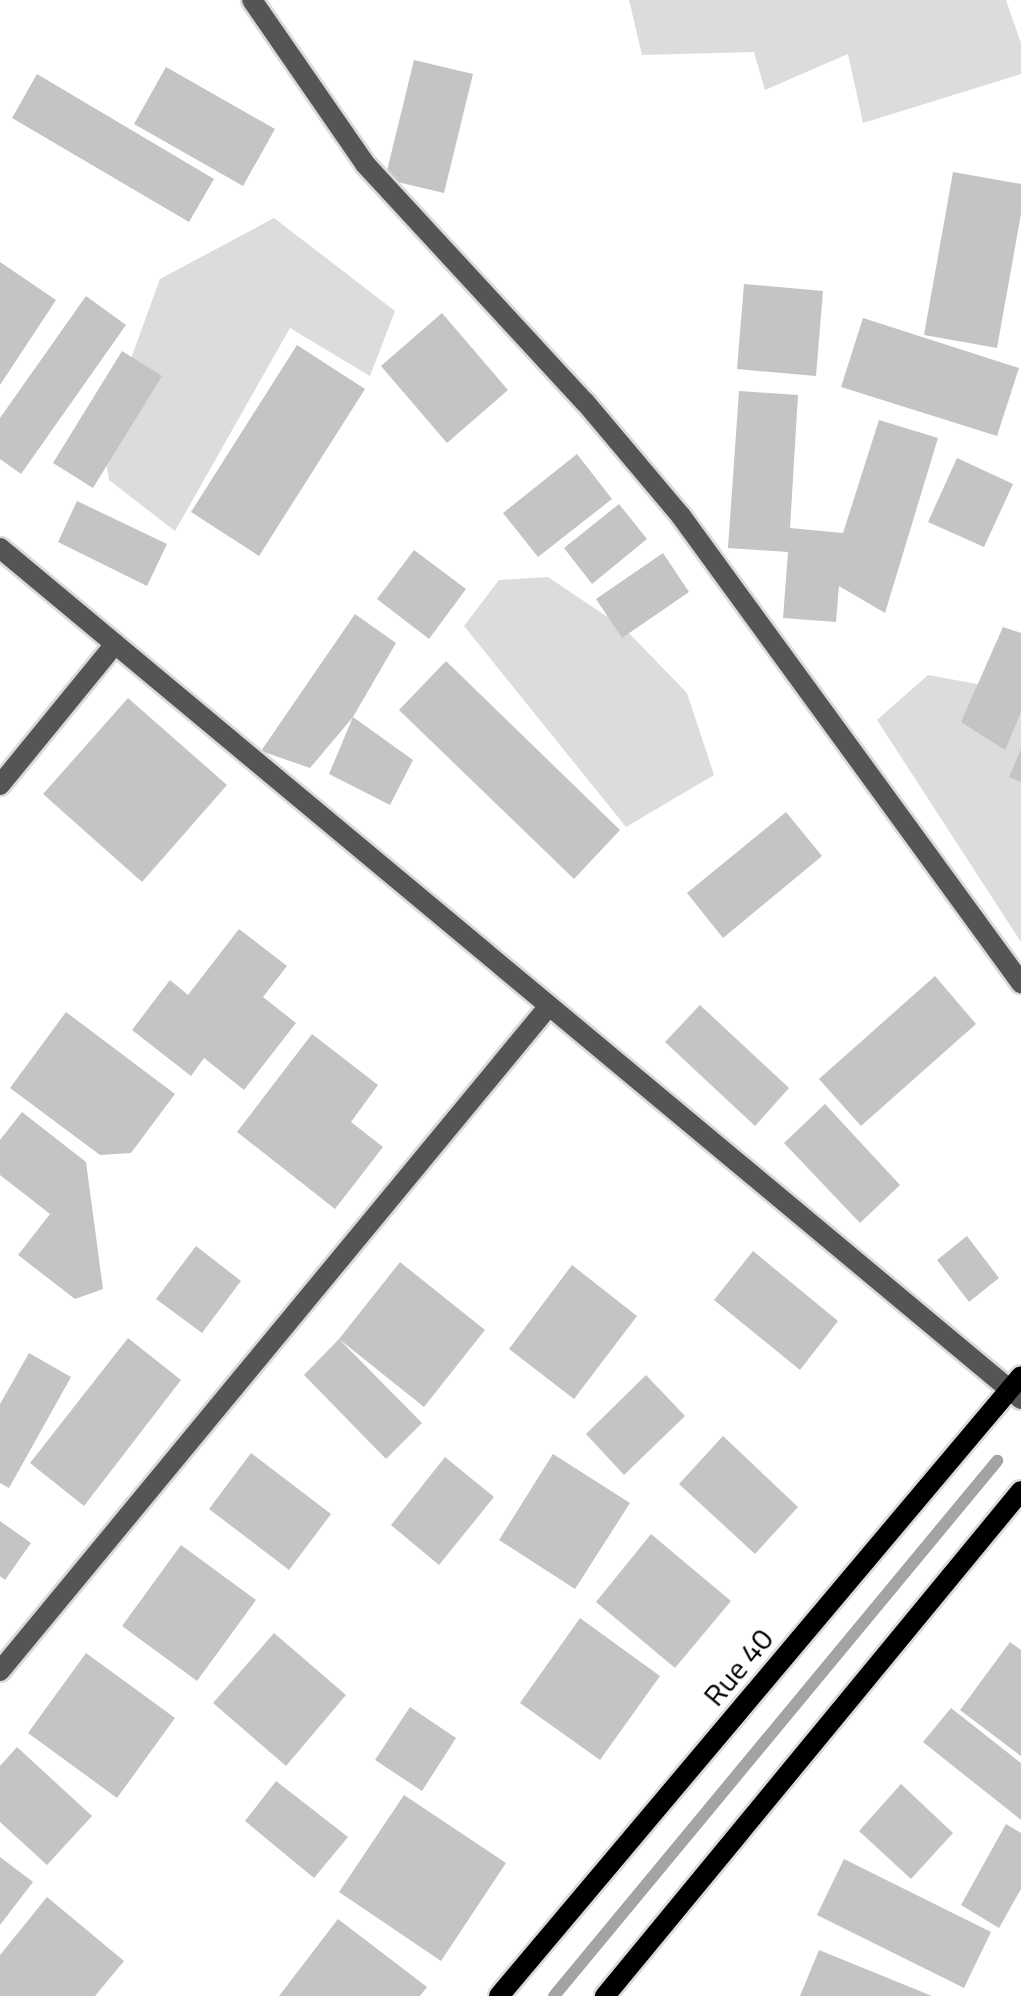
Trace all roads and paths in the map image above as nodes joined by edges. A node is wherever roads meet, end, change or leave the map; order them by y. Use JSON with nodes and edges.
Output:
{"nodes":[{"id":1,"x":252,"y":0,"type":"edge"},
{"id":2,"x":0,"y":548,"type":"edge"},
{"id":3,"x":115,"y":644,"type":"junction"},
{"id":4,"x":0,"y":785,"type":"edge"},
{"id":5,"x":1021,"y":983,"type":"edge"},
{"id":6,"x":549,"y":1006,"type":"junction"},
{"id":7,"x":1017,"y":1389,"type":"edge"},
{"id":8,"x":1021,"y":1491,"type":"edge"},
{"id":9,"x":0,"y":1671,"type":"edge"},
{"id":10,"x":499,"y":1996,"type":"edge"},
{"id":11,"x":605,"y":1996,"type":"edge"}],
"edges":[{"from":1,"to":5,"type":"street"},
{"from":2,"to":3,"type":"street"},
{"from":3,"to":4,"type":"street"},
{"from":3,"to":6,"type":"street"},
{"from":6,"to":7,"type":"street"},
{"from":6,"to":9,"type":"street"},
{"from":7,"to":10,"type":"main road","name":"Rue 40"},
{"from":8,"to":11,"type":"main road"}]}
